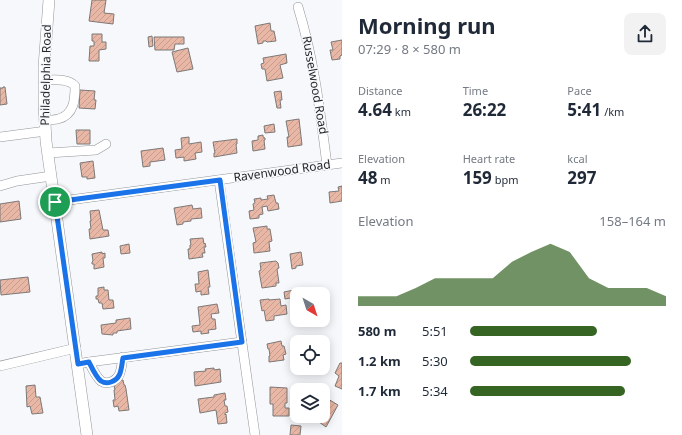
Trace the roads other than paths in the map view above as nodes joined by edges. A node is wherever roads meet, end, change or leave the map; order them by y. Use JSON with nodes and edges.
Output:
{"nodes":[{"id":1,"x":49,"y":0,"type":"edge"},
{"id":2,"x":298,"y":7,"type":"dead end"},
{"id":3,"x":44,"y":80,"type":"junction"},
{"id":4,"x":45,"y":126,"type":"junction"},
{"id":5,"x":0,"y":137,"type":"edge"},
{"id":6,"x":106,"y":144,"type":"dead end"},
{"id":7,"x":48,"y":153,"type":"junction"},
{"id":8,"x":342,"y":163,"type":"edge"},
{"id":9,"x":327,"y":165,"type":"junction"},
{"id":10,"x":51,"y":176,"type":"junction"},
{"id":11,"x":220,"y":180,"type":"junction"},
{"id":12,"x":0,"y":186,"type":"edge"},
{"id":13,"x":55,"y":202,"type":"junction"},
{"id":14,"x":242,"y":342,"type":"junction"},
{"id":15,"x":76,"y":348,"type":"junction"},
{"id":16,"x":123,"y":358,"type":"junction"},
{"id":17,"x":83,"y":363,"type":"junction"},
{"id":18,"x":0,"y":366,"type":"edge"},
{"id":19,"x":87,"y":435,"type":"edge"},
{"id":20,"x":255,"y":435,"type":"edge"}],
"edges":[{"from":1,"to":3,"type":"main road","name":"Philadelphia Road"},
{"from":2,"to":9,"type":"street","name":"Russelwood Road"},
{"from":3,"to":4,"type":"main road","name":"Philadelphia Road"},
{"from":3,"to":4,"type":"street"},
{"from":4,"to":5,"type":"street"},
{"from":4,"to":7,"type":"main road","name":"Philadelphia Road"},
{"from":6,"to":7,"type":"street"},
{"from":7,"to":10,"type":"main road","name":"Philadelphia Road"},
{"from":8,"to":9,"type":"street","name":"Ravenwood Road"},
{"from":9,"to":11,"type":"street","name":"Ravenwood Road"},
{"from":10,"to":12,"type":"street"},
{"from":10,"to":13,"type":"main road","name":"Philadelphia Road"},
{"from":11,"to":13,"type":"street","name":"Ravenwood Road"},
{"from":11,"to":14,"type":"street"},
{"from":13,"to":15,"type":"main road","name":"Philadelphia Road"},
{"from":14,"to":16,"type":"street"},
{"from":14,"to":20,"type":"street"},
{"from":15,"to":17,"type":"main road","name":"Philadelphia Road"},
{"from":15,"to":18,"type":"street"},
{"from":16,"to":17,"type":"street"},
{"from":16,"to":17,"type":"street"},
{"from":17,"to":19,"type":"main road","name":"Philadelphia Road"}]}
